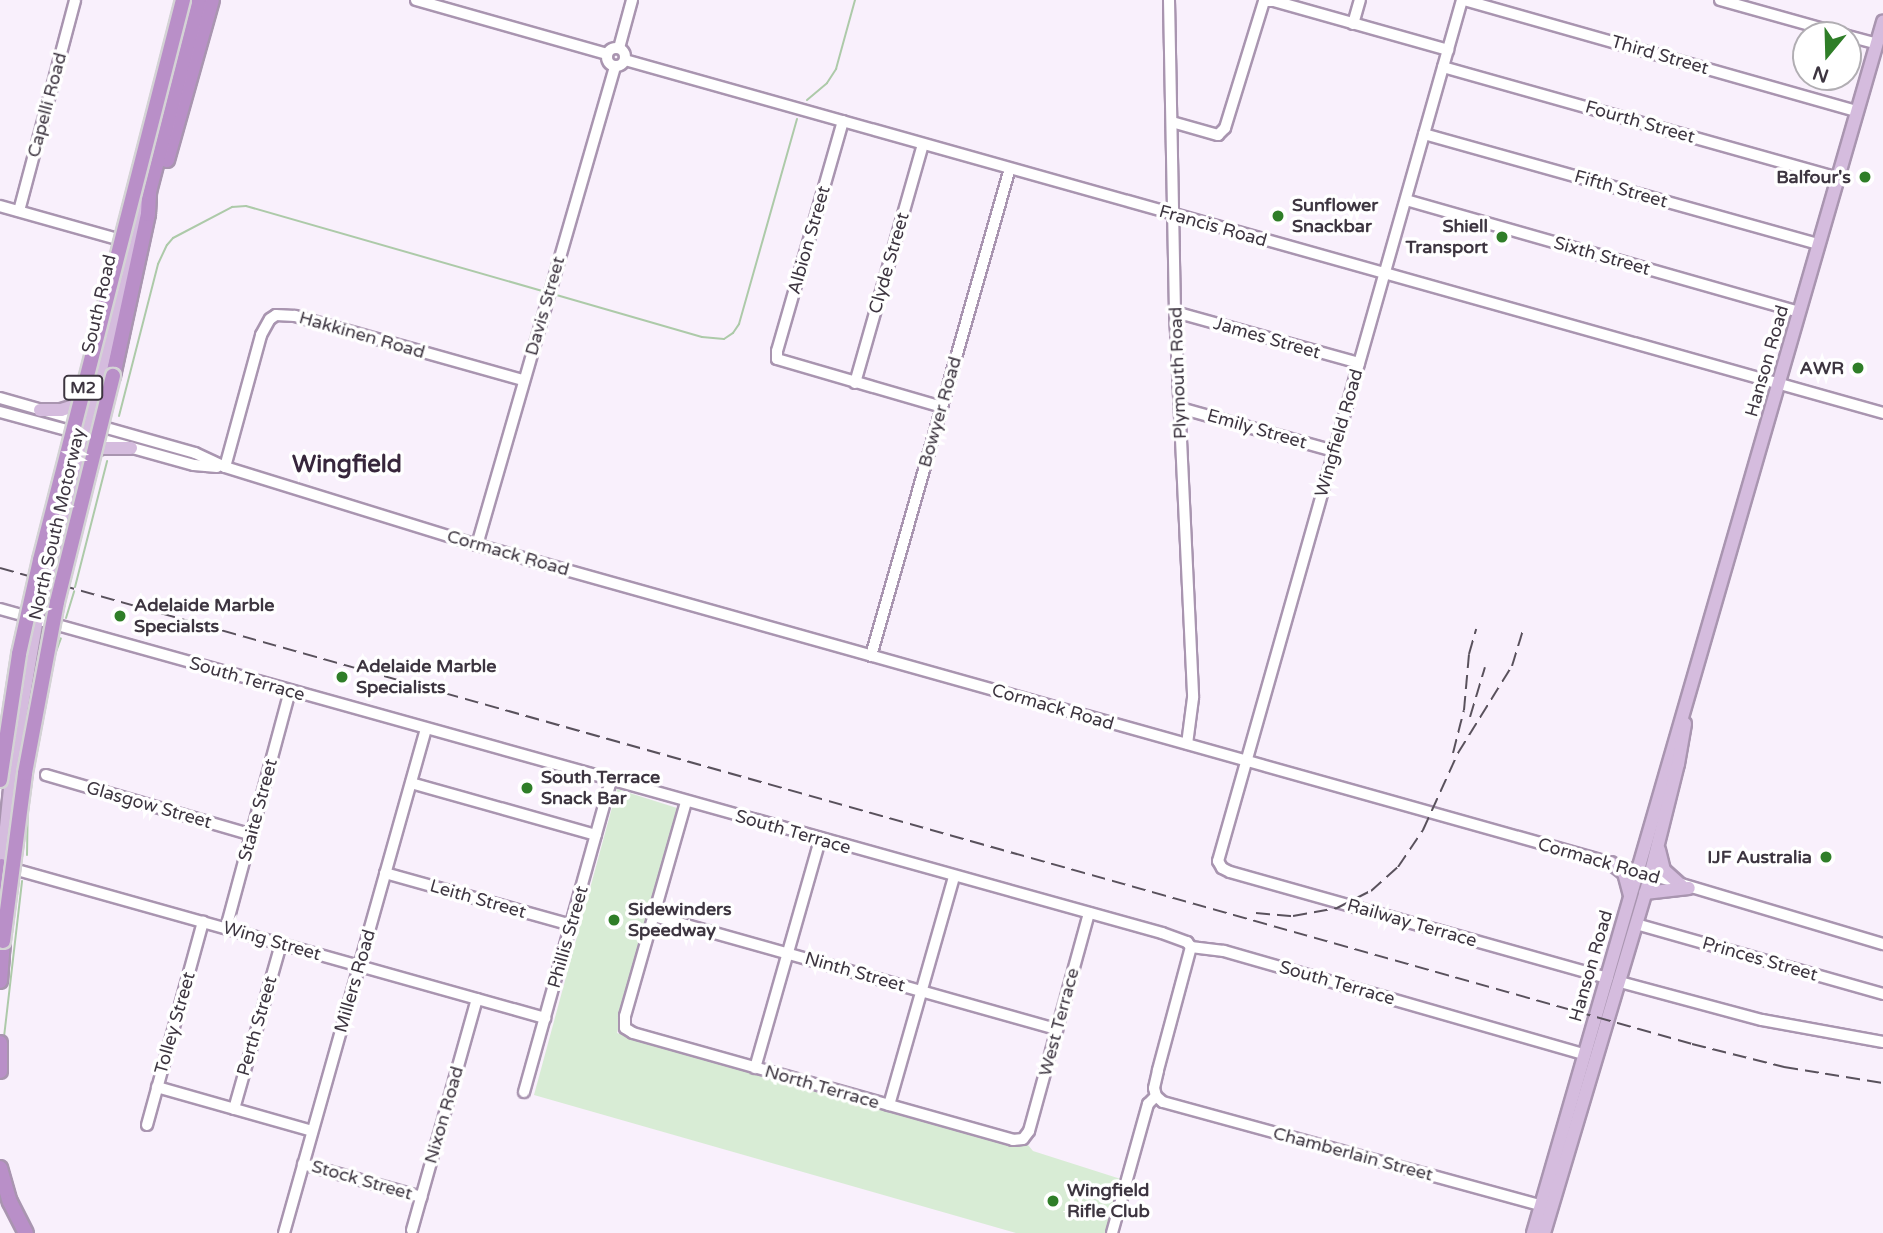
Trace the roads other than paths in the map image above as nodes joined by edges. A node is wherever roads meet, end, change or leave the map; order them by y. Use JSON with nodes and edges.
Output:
{"nodes":[{"id":1,"x":75,"y":0,"type":"edge"},
{"id":2,"x":183,"y":0,"type":"edge"},
{"id":3,"x":192,"y":0,"type":"edge"},
{"id":4,"x":199,"y":0,"type":"edge"},
{"id":5,"x":212,"y":0,"type":"edge"},
{"id":6,"x":416,"y":0,"type":"edge"},
{"id":7,"x":632,"y":0,"type":"edge"},
{"id":8,"x":1169,"y":0,"type":"edge"},
{"id":9,"x":1360,"y":0,"type":"edge"},
{"id":10,"x":1463,"y":0,"type":"edge"},
{"id":11,"x":1720,"y":0,"type":"edge"},
{"id":12,"x":1796,"y":21,"type":"edge"},
{"id":13,"x":1883,"y":22,"type":"edge"},
{"id":14,"x":1353,"y":24,"type":"junction"},
{"id":15,"x":1862,"y":40,"type":"edge"},
{"id":16,"x":1877,"y":44,"type":"junction"},
{"id":17,"x":619,"y":48,"type":"junction"},
{"id":18,"x":1448,"y":50,"type":"junction"},
{"id":19,"x":607,"y":54,"type":"junction"},
{"id":20,"x":625,"y":60,"type":"junction"},
{"id":21,"x":615,"y":66,"type":"junction"},
{"id":22,"x":1443,"y":67,"type":"junction"},
{"id":23,"x":1856,"y":111,"type":"junction"},
{"id":24,"x":843,"y":121,"type":"junction"},
{"id":25,"x":1172,"y":122,"type":"junction"},
{"id":26,"x":1424,"y":134,"type":"junction"},
{"id":27,"x":923,"y":144,"type":"junction"},
{"id":28,"x":1010,"y":168,"type":"junction"},
{"id":29,"x":1837,"y":178,"type":"junction"},
{"id":30,"x":1406,"y":200,"type":"junction"},
{"id":31,"x":0,"y":206,"type":"edge"},
{"id":32,"x":19,"y":211,"type":"junction"},
{"id":33,"x":148,"y":214,"type":"junction"},
{"id":34,"x":1174,"y":215,"type":"junction"},
{"id":35,"x":131,"y":243,"type":"junction"},
{"id":36,"x":1818,"y":244,"type":"junction"},
{"id":37,"x":1385,"y":274,"type":"junction"},
{"id":38,"x":1175,"y":312,"type":"junction"},
{"id":39,"x":1799,"y":312,"type":"junction"},
{"id":40,"x":1359,"y":363,"type":"junction"},
{"id":41,"x":523,"y":380,"type":"junction"},
{"id":42,"x":855,"y":383,"type":"junction"},
{"id":43,"x":1779,"y":384,"type":"junction"},
{"id":44,"x":0,"y":398,"type":"edge"},
{"id":45,"x":95,"y":398,"type":"junction"},
{"id":46,"x":942,"y":407,"type":"junction"},
{"id":47,"x":1180,"y":408,"type":"junction"},
{"id":48,"x":40,"y":410,"type":"junction"},
{"id":49,"x":0,"y":412,"type":"edge"},
{"id":50,"x":1883,"y":413,"type":"edge"},
{"id":51,"x":88,"y":430,"type":"junction"},
{"id":52,"x":131,"y":449,"type":"junction"},
{"id":53,"x":1334,"y":451,"type":"junction"},
{"id":54,"x":81,"y":457,"type":"junction"},
{"id":55,"x":225,"y":467,"type":"junction"},
{"id":56,"x":477,"y":545,"type":"junction"},
{"id":57,"x":0,"y":609,"type":"edge"},
{"id":58,"x":37,"y":619,"type":"junction"},
{"id":59,"x":871,"y":656,"type":"junction"},
{"id":60,"x":290,"y":691,"type":"junction"},
{"id":61,"x":1686,"y":710,"type":"junction"},
{"id":62,"x":426,"y":729,"type":"junction"},
{"id":63,"x":1187,"y":744,"type":"junction"},
{"id":64,"x":1246,"y":761,"type":"junction"},
{"id":65,"x":46,"y":775,"type":"dead end"},
{"id":66,"x":0,"y":780,"type":"edge"},
{"id":67,"x":611,"y":781,"type":"junction"},
{"id":68,"x":411,"y":783,"type":"junction"},
{"id":69,"x":687,"y":802,"type":"junction"},
{"id":70,"x":252,"y":835,"type":"junction"},
{"id":71,"x":596,"y":835,"type":"junction"},
{"id":72,"x":820,"y":840,"type":"junction"},
{"id":73,"x":1658,"y":843,"type":"junction"},
{"id":74,"x":1643,"y":850,"type":"junction"},
{"id":75,"x":1611,"y":863,"type":"junction"},
{"id":76,"x":1,"y":865,"type":"edge"},
{"id":77,"x":1220,"y":865,"type":"joint"},
{"id":78,"x":1636,"y":871,"type":"junction"},
{"id":79,"x":385,"y":873,"type":"junction"},
{"id":80,"x":1650,"y":876,"type":"junction"},
{"id":81,"x":954,"y":877,"type":"junction"},
{"id":82,"x":0,"y":884,"type":"edge"},
{"id":83,"x":1686,"y":887,"type":"junction"},
{"id":84,"x":1645,"y":893,"type":"junction"},
{"id":85,"x":1630,"y":896,"type":"junction"},
{"id":86,"x":1089,"y":914,"type":"junction"},
{"id":87,"x":654,"y":916,"type":"junction"},
{"id":88,"x":203,"y":922,"type":"junction"},
{"id":89,"x":1636,"y":924,"type":"junction"},
{"id":90,"x":571,"y":925,"type":"junction"},
{"id":91,"x":226,"y":928,"type":"junction"},
{"id":92,"x":281,"y":944,"type":"junction"},
{"id":93,"x":1883,"y":944,"type":"edge"},
{"id":94,"x":1191,"y":947,"type":"junction"},
{"id":95,"x":787,"y":953,"type":"junction"},
{"id":96,"x":359,"y":966,"type":"junction"},
{"id":97,"x":1606,"y":978,"type":"junction"},
{"id":98,"x":0,"y":981,"type":"edge"},
{"id":99,"x":1620,"y":982,"type":"junction"},
{"id":100,"x":922,"y":991,"type":"junction"},
{"id":101,"x":1883,"y":994,"type":"edge"},
{"id":102,"x":477,"y":999,"type":"junction"},
{"id":103,"x":545,"y":1018,"type":"junction"},
{"id":104,"x":1057,"y":1029,"type":"junction"},
{"id":105,"x":1883,"y":1042,"type":"edge"},
{"id":106,"x":0,"y":1043,"type":"edge"},
{"id":107,"x":1584,"y":1054,"type":"junction"},
{"id":108,"x":755,"y":1068,"type":"junction"},
{"id":109,"x":0,"y":1070,"type":"edge"},
{"id":110,"x":1589,"y":1072,"type":"junction"},
{"id":111,"x":157,"y":1087,"type":"junction"},
{"id":112,"x":524,"y":1093,"type":"dead end"},
{"id":113,"x":1156,"y":1096,"type":"junction"},
{"id":114,"x":889,"y":1105,"type":"junction"},
{"id":115,"x":234,"y":1109,"type":"junction"},
{"id":116,"x":146,"y":1125,"type":"dead end"},
{"id":117,"x":312,"y":1131,"type":"junction"},
{"id":118,"x":1028,"y":1131,"type":"joint"},
{"id":119,"x":303,"y":1164,"type":"junction"},
{"id":120,"x":0,"y":1168,"type":"edge"},
{"id":121,"x":421,"y":1197,"type":"junction"},
{"id":122,"x":1545,"y":1207,"type":"junction"},
{"id":123,"x":412,"y":1230,"type":"dead end"},
{"id":124,"x":26,"y":1233,"type":"edge"},
{"id":125,"x":284,"y":1233,"type":"edge"},
{"id":126,"x":1112,"y":1233,"type":"edge"},
{"id":127,"x":1533,"y":1233,"type":"edge"},
{"id":128,"x":1544,"y":1233,"type":"edge"}],
"edges":[{"from":1,"to":32,"type":"street","name":"Capelli Road"},
{"from":2,"to":66,"type":"highway","name":"North South Motorway","number":"M2","bridge":true},
{"from":3,"to":35,"type":"main road","name":"South Road"},
{"from":4,"to":33,"type":"highway","name":"North South Motorway","number":"M2"},
{"from":5,"to":33,"type":"highway"},
{"from":6,"to":19,"type":"street"},
{"from":7,"to":17,"type":"street"},
{"from":8,"to":25,"type":"street","name":"Plymouth Road"},
{"from":9,"to":14,"type":"street"},
{"from":10,"to":18,"type":"street","name":"Wingfield Road"},
{"from":10,"to":23,"type":"street","name":"Third Street"},
{"from":11,"to":12,"type":"street"},
{"from":13,"to":16,"type":"main road","name":"Hanson Road"},
{"from":14,"to":18,"type":"street"},
{"from":14,"to":25,"type":"street"},
{"from":15,"to":16,"type":"street"},
{"from":16,"to":23,"type":"main road","name":"Hanson Road"},
{"from":17,"to":19,"type":"street"},
{"from":17,"to":20,"type":"street"},
{"from":18,"to":22,"type":"street","name":"Wingfield Road"},
{"from":19,"to":21,"type":"street"},
{"from":20,"to":21,"type":"street"},
{"from":20,"to":24,"type":"street","name":"Francis Road"},
{"from":21,"to":41,"type":"street","name":"Davis Street"},
{"from":22,"to":26,"type":"street","name":"Wingfield Road"},
{"from":22,"to":29,"type":"street","name":"Fourth Street"},
{"from":23,"to":29,"type":"main road","name":"Hanson Road"},
{"from":24,"to":27,"type":"street","name":"Francis Road"},
{"from":24,"to":42,"type":"street","name":"Albion Street"},
{"from":25,"to":34,"type":"street","name":"Plymouth Road"},
{"from":26,"to":30,"type":"street","name":"Wingfield Road"},
{"from":26,"to":36,"type":"street","name":"Fifth Street"},
{"from":27,"to":28,"type":"street","name":"Francis Road"},
{"from":27,"to":42,"type":"street","name":"Clyde Street"},
{"from":28,"to":34,"type":"street","name":"Francis Road"},
{"from":28,"to":46,"type":"street","name":"Bowyer Road"},
{"from":29,"to":36,"type":"main road","name":"Hanson Road"},
{"from":30,"to":37,"type":"street","name":"Wingfield Road"},
{"from":30,"to":39,"type":"street","name":"Sixth Street"},
{"from":31,"to":32,"type":"street"},
{"from":32,"to":35,"type":"street"},
{"from":33,"to":98,"type":"highway","name":"North South Motorway","number":"M2","bridge":true},
{"from":34,"to":37,"type":"street","name":"Francis Road"},
{"from":34,"to":38,"type":"street","name":"Plymouth Road"},
{"from":35,"to":45,"type":"main road","name":"South Road"},
{"from":36,"to":39,"type":"main road","name":"Hanson Road"},
{"from":37,"to":40,"type":"street","name":"Wingfield Road"},
{"from":37,"to":43,"type":"street","name":"Francis Road"},
{"from":38,"to":40,"type":"street","name":"James Street"},
{"from":38,"to":47,"type":"street","name":"Plymouth Road"},
{"from":39,"to":43,"type":"main road","name":"Hanson Road"},
{"from":40,"to":53,"type":"street","name":"Wingfield Road"},
{"from":41,"to":55,"type":"street","name":"Hakkinen Road"},
{"from":41,"to":56,"type":"street","name":"Davis Street"},
{"from":42,"to":46,"type":"street"},
{"from":43,"to":50,"type":"street","name":"Francis Road"},
{"from":43,"to":61,"type":"main road","name":"Hanson Road"},
{"from":44,"to":48,"type":"street","name":"Cormack Road"},
{"from":45,"to":48,"type":"main road"},
{"from":45,"to":51,"type":"main road","name":"South Road"},
{"from":46,"to":59,"type":"street","name":"Bowyer Road"},
{"from":47,"to":53,"type":"street","name":"Emily Street"},
{"from":47,"to":63,"type":"street","name":"Plymouth Road"},
{"from":48,"to":51,"type":"street","name":"Cormack Road"},
{"from":49,"to":51,"type":"street","name":"Cormack Road"},
{"from":51,"to":52,"type":"street","name":"Cormack Road"},
{"from":51,"to":54,"type":"main road","name":"South Road"},
{"from":51,"to":55,"type":"street","name":"Cormack Road"},
{"from":52,"to":54,"type":"main road"},
{"from":52,"to":55,"type":"street","name":"Cormack Road"},
{"from":53,"to":64,"type":"street","name":"Wingfield Road"},
{"from":54,"to":58,"type":"main road","name":"South Road"},
{"from":55,"to":56,"type":"street","name":"Cormack Road"},
{"from":56,"to":59,"type":"street","name":"Cormack Road"},
{"from":57,"to":58,"type":"street","name":"South Terrace"},
{"from":58,"to":60,"type":"street","name":"South Terrace"},
{"from":58,"to":76,"type":"main road","name":"South Road"},
{"from":59,"to":63,"type":"street","name":"Cormack Road"},
{"from":60,"to":62,"type":"street","name":"South Terrace"},
{"from":60,"to":70,"type":"street","name":"Staite Street"},
{"from":61,"to":73,"type":"main road","name":"Hanson Road"},
{"from":61,"to":74,"type":"main road","name":"Hanson Road"},
{"from":62,"to":67,"type":"street","name":"South Terrace"},
{"from":62,"to":68,"type":"street","name":"Millers Road"},
{"from":63,"to":64,"type":"street","name":"Cormack Road"},
{"from":64,"to":75,"type":"street","name":"Cormack Road"},
{"from":64,"to":77,"type":"street","name":"Wingfield Road"},
{"from":65,"to":70,"type":"street","name":"Glasgow Street"},
{"from":67,"to":69,"type":"street","name":"South Terrace"},
{"from":67,"to":71,"type":"street","name":"Phillis Street"},
{"from":68,"to":71,"type":"street"},
{"from":68,"to":79,"type":"street","name":"Millers Road"},
{"from":69,"to":72,"type":"street","name":"South Terrace"},
{"from":69,"to":87,"type":"street"},
{"from":70,"to":91,"type":"street","name":"Staite Street"},
{"from":71,"to":90,"type":"street","name":"Phillis Street"},
{"from":72,"to":81,"type":"street","name":"South Terrace"},
{"from":72,"to":95,"type":"street"},
{"from":73,"to":80,"type":"main road","name":"Hanson Road"},
{"from":73,"to":83,"type":"main road"},
{"from":74,"to":75,"type":"main road"},
{"from":74,"to":78,"type":"main road","name":"Hanson Road"},
{"from":75,"to":78,"type":"street","name":"Cormack Road"},
{"from":75,"to":85,"type":"main road"},
{"from":76,"to":82,"type":"highway"},
{"from":76,"to":88,"type":"street","name":"Wing Street"},
{"from":77,"to":97,"type":"street","name":"Railway Terrace"},
{"from":78,"to":80,"type":"street","name":"Cormack Road"},
{"from":78,"to":85,"type":"main road","name":"Hanson Road"},
{"from":79,"to":90,"type":"street","name":"Leith Street"},
{"from":79,"to":96,"type":"street","name":"Millers Road"},
{"from":80,"to":83,"type":"street","name":"Cormack Road"},
{"from":80,"to":84,"type":"main road","name":"Hanson Road"},
{"from":81,"to":86,"type":"street","name":"South Terrace"},
{"from":81,"to":100,"type":"street"},
{"from":83,"to":84,"type":"main road"},
{"from":83,"to":93,"type":"street","name":"Cormack Road"},
{"from":84,"to":89,"type":"main road","name":"Hanson Road"},
{"from":85,"to":97,"type":"main road","name":"Hanson Road"},
{"from":86,"to":94,"type":"street","name":"South Terrace"},
{"from":86,"to":104,"type":"street","name":"West Terrace"},
{"from":87,"to":95,"type":"street","name":"Ninth Street"},
{"from":87,"to":108,"type":"street","name":"North Terrace"},
{"from":88,"to":91,"type":"street","name":"Wing Street"},
{"from":88,"to":111,"type":"street","name":"Tolley Street"},
{"from":89,"to":99,"type":"main road","name":"Hanson Road"},
{"from":89,"to":101,"type":"street","name":"Princes Street"},
{"from":90,"to":103,"type":"street","name":"Phillis Street"},
{"from":91,"to":92,"type":"street","name":"Wing Street"},
{"from":92,"to":96,"type":"street","name":"Wing Street"},
{"from":92,"to":115,"type":"street","name":"Perth Street"},
{"from":94,"to":107,"type":"street","name":"South Terrace"},
{"from":94,"to":113,"type":"street"},
{"from":95,"to":100,"type":"street","name":"Ninth Street"},
{"from":95,"to":108,"type":"street"},
{"from":96,"to":102,"type":"street","name":"Wing Street"},
{"from":96,"to":117,"type":"street","name":"Millers Road"},
{"from":97,"to":107,"type":"main road","name":"Hanson Road"},
{"from":99,"to":105,"type":"street"},
{"from":99,"to":110,"type":"main road","name":"Hanson Road"},
{"from":100,"to":104,"type":"street","name":"Ninth Street"},
{"from":100,"to":114,"type":"street"},
{"from":102,"to":103,"type":"street","name":"Wing Street"},
{"from":102,"to":121,"type":"street","name":"Nixon Road"},
{"from":103,"to":112,"type":"street","name":"Phillis Street"},
{"from":104,"to":118,"type":"street","name":"West Terrace"},
{"from":106,"to":109,"type":"highway"},
{"from":107,"to":110,"type":"main road"},
{"from":107,"to":122,"type":"main road","name":"Hanson Road"},
{"from":108,"to":114,"type":"street","name":"North Terrace"},
{"from":110,"to":122,"type":"main road","name":"Hanson Road"},
{"from":111,"to":115,"type":"street"},
{"from":111,"to":116,"type":"street","name":"Tolley Street"},
{"from":113,"to":122,"type":"street","name":"Chamberlain Street"},
{"from":113,"to":126,"type":"street"},
{"from":114,"to":118,"type":"street","name":"North Terrace"},
{"from":115,"to":117,"type":"street"},
{"from":117,"to":119,"type":"street","name":"Millers Road"},
{"from":119,"to":121,"type":"street","name":"Stock Street"},
{"from":119,"to":125,"type":"street","name":"Millers Road"},
{"from":120,"to":124,"type":"highway"},
{"from":121,"to":123,"type":"street","name":"Nixon Road"},
{"from":122,"to":127,"type":"main road","name":"Hanson Road"},
{"from":122,"to":128,"type":"main road","name":"Hanson Road"}]}
